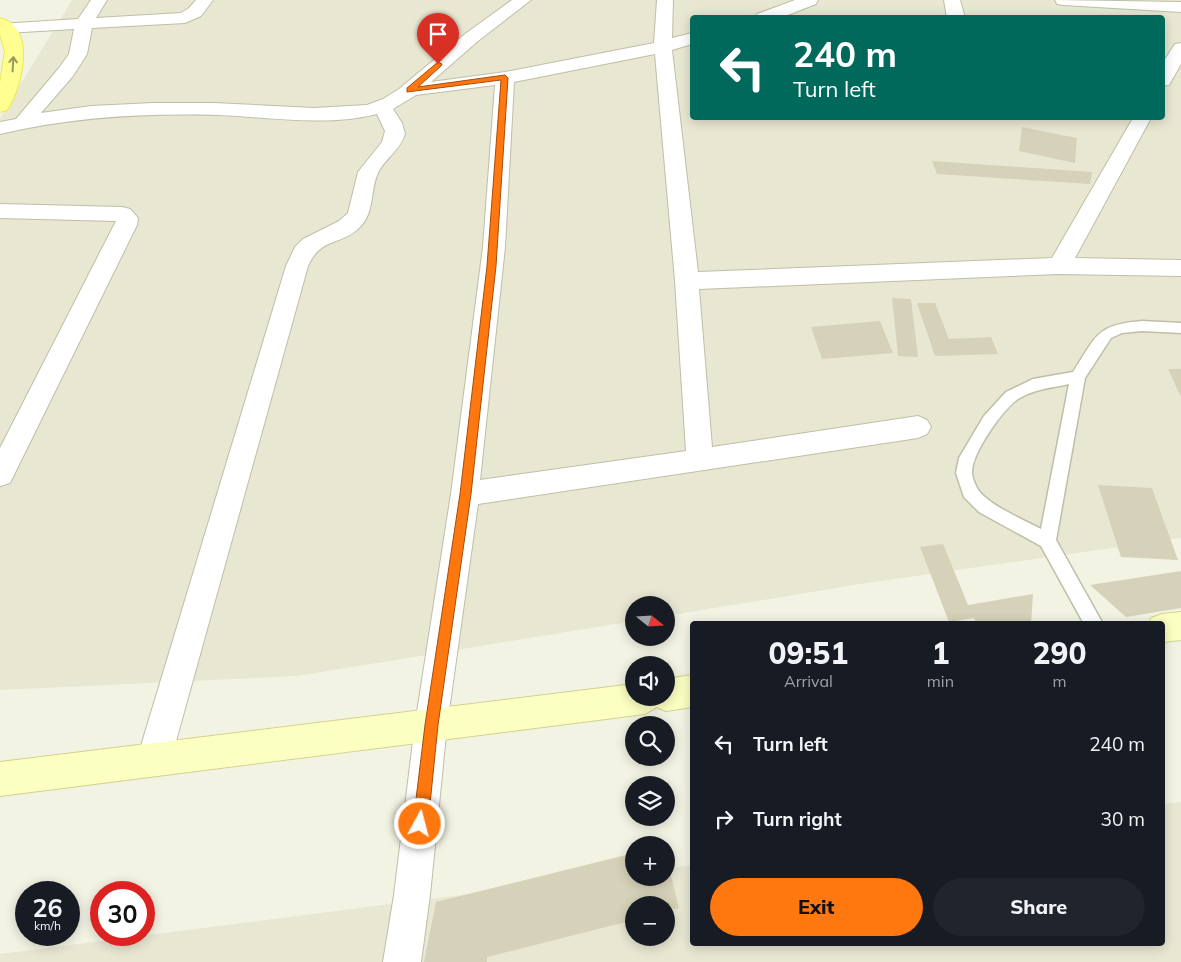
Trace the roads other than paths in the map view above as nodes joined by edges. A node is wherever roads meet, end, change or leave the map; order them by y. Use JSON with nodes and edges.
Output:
{"nodes":[{"id":1,"x":99,"y":0,"type":"edge"},
{"id":2,"x":205,"y":0,"type":"edge"},
{"id":3,"x":523,"y":0,"type":"edge"},
{"id":4,"x":665,"y":0,"type":"edge"},
{"id":5,"x":810,"y":0,"type":"edge"},
{"id":6,"x":952,"y":0,"type":"edge"},
{"id":7,"x":1063,"y":0,"type":"edge"},
{"id":8,"x":1107,"y":1,"type":"edge"},
{"id":9,"x":1181,"y":8,"type":"edge"},
{"id":10,"x":771,"y":15,"type":"edge"},
{"id":11,"x":955,"y":15,"type":"edge"},
{"id":12,"x":84,"y":23,"type":"junction"},
{"id":13,"x":3,"y":26,"type":"edge"},
{"id":14,"x":690,"y":39,"type":"edge"},
{"id":15,"x":662,"y":47,"type":"junction"},
{"id":16,"x":1181,"y":48,"type":"edge"},
{"id":17,"x":1165,"y":72,"type":"edge"},
{"id":18,"x":505,"y":78,"type":"junction"},
{"id":19,"x":410,"y":90,"type":"junction"},
{"id":20,"x":0,"y":106,"type":"edge"},
{"id":21,"x":382,"y":107,"type":"junction"},
{"id":22,"x":1141,"y":120,"type":"edge"},
{"id":23,"x":23,"y":122,"type":"junction"},
{"id":24,"x":0,"y":128,"type":"edge"},
{"id":25,"x":0,"y":211,"type":"edge"},
{"id":26,"x":1059,"y":266,"type":"junction"},
{"id":27,"x":1181,"y":268,"type":"edge"},
{"id":28,"x":687,"y":281,"type":"junction"},
{"id":29,"x":1181,"y":328,"type":"edge"},
{"id":30,"x":1078,"y":378,"type":"junction"},
{"id":31,"x":918,"y":427,"type":"dead end"},
{"id":32,"x":700,"y":460,"type":"junction"},
{"id":33,"x":0,"y":475,"type":"edge"},
{"id":34,"x":465,"y":494,"type":"junction"},
{"id":35,"x":1047,"y":541,"type":"junction"},
{"id":36,"x":1092,"y":621,"type":"edge"},
{"id":37,"x":1181,"y":626,"type":"edge"},
{"id":38,"x":1165,"y":628,"type":"edge"},
{"id":39,"x":690,"y":691,"type":"edge"},
{"id":40,"x":675,"y":694,"type":"edge"},
{"id":41,"x":625,"y":701,"type":"edge"},
{"id":42,"x":431,"y":725,"type":"junction"},
{"id":43,"x":154,"y":759,"type":"junction"},
{"id":44,"x":0,"y":779,"type":"edge"},
{"id":45,"x":402,"y":962,"type":"edge"}],
"edges":[{"from":1,"to":12,"type":"street"},
{"from":2,"to":12,"type":"street"},
{"from":3,"to":19,"type":"street"},
{"from":4,"to":15,"type":"street"},
{"from":5,"to":10,"type":"street"},
{"from":6,"to":11,"type":"street"},
{"from":7,"to":8,"type":"street"},
{"from":8,"to":9,"type":"street"},
{"from":12,"to":13,"type":"street"},
{"from":12,"to":23,"type":"street"},
{"from":20,"to":13,"type":"main road","one_way":true},
{"from":14,"to":15,"type":"street"},
{"from":15,"to":18,"type":"street"},
{"from":15,"to":28,"type":"street"},
{"from":16,"to":17,"type":"street"},
{"from":18,"to":19,"type":"street"},
{"from":18,"to":34,"type":"street"},
{"from":19,"to":21,"type":"street"},
{"from":21,"to":23,"type":"street"},
{"from":21,"to":43,"type":"street"},
{"from":22,"to":26,"type":"street"},
{"from":23,"to":24,"type":"street"},
{"from":25,"to":33,"type":"street"},
{"from":26,"to":27,"type":"street"},
{"from":26,"to":28,"type":"street"},
{"from":28,"to":32,"type":"street"},
{"from":29,"to":30,"type":"lane"},
{"from":30,"to":35,"type":"lane"},
{"from":30,"to":35,"type":"lane"},
{"from":31,"to":32,"type":"street"},
{"from":32,"to":34,"type":"street"},
{"from":34,"to":42,"type":"street"},
{"from":35,"to":36,"type":"lane"},
{"from":37,"to":38,"type":"street"},
{"from":39,"to":40,"type":"street"},
{"from":41,"to":42,"type":"street"},
{"from":42,"to":43,"type":"street"},
{"from":42,"to":45,"type":"street"},
{"from":43,"to":44,"type":"street"}]}
